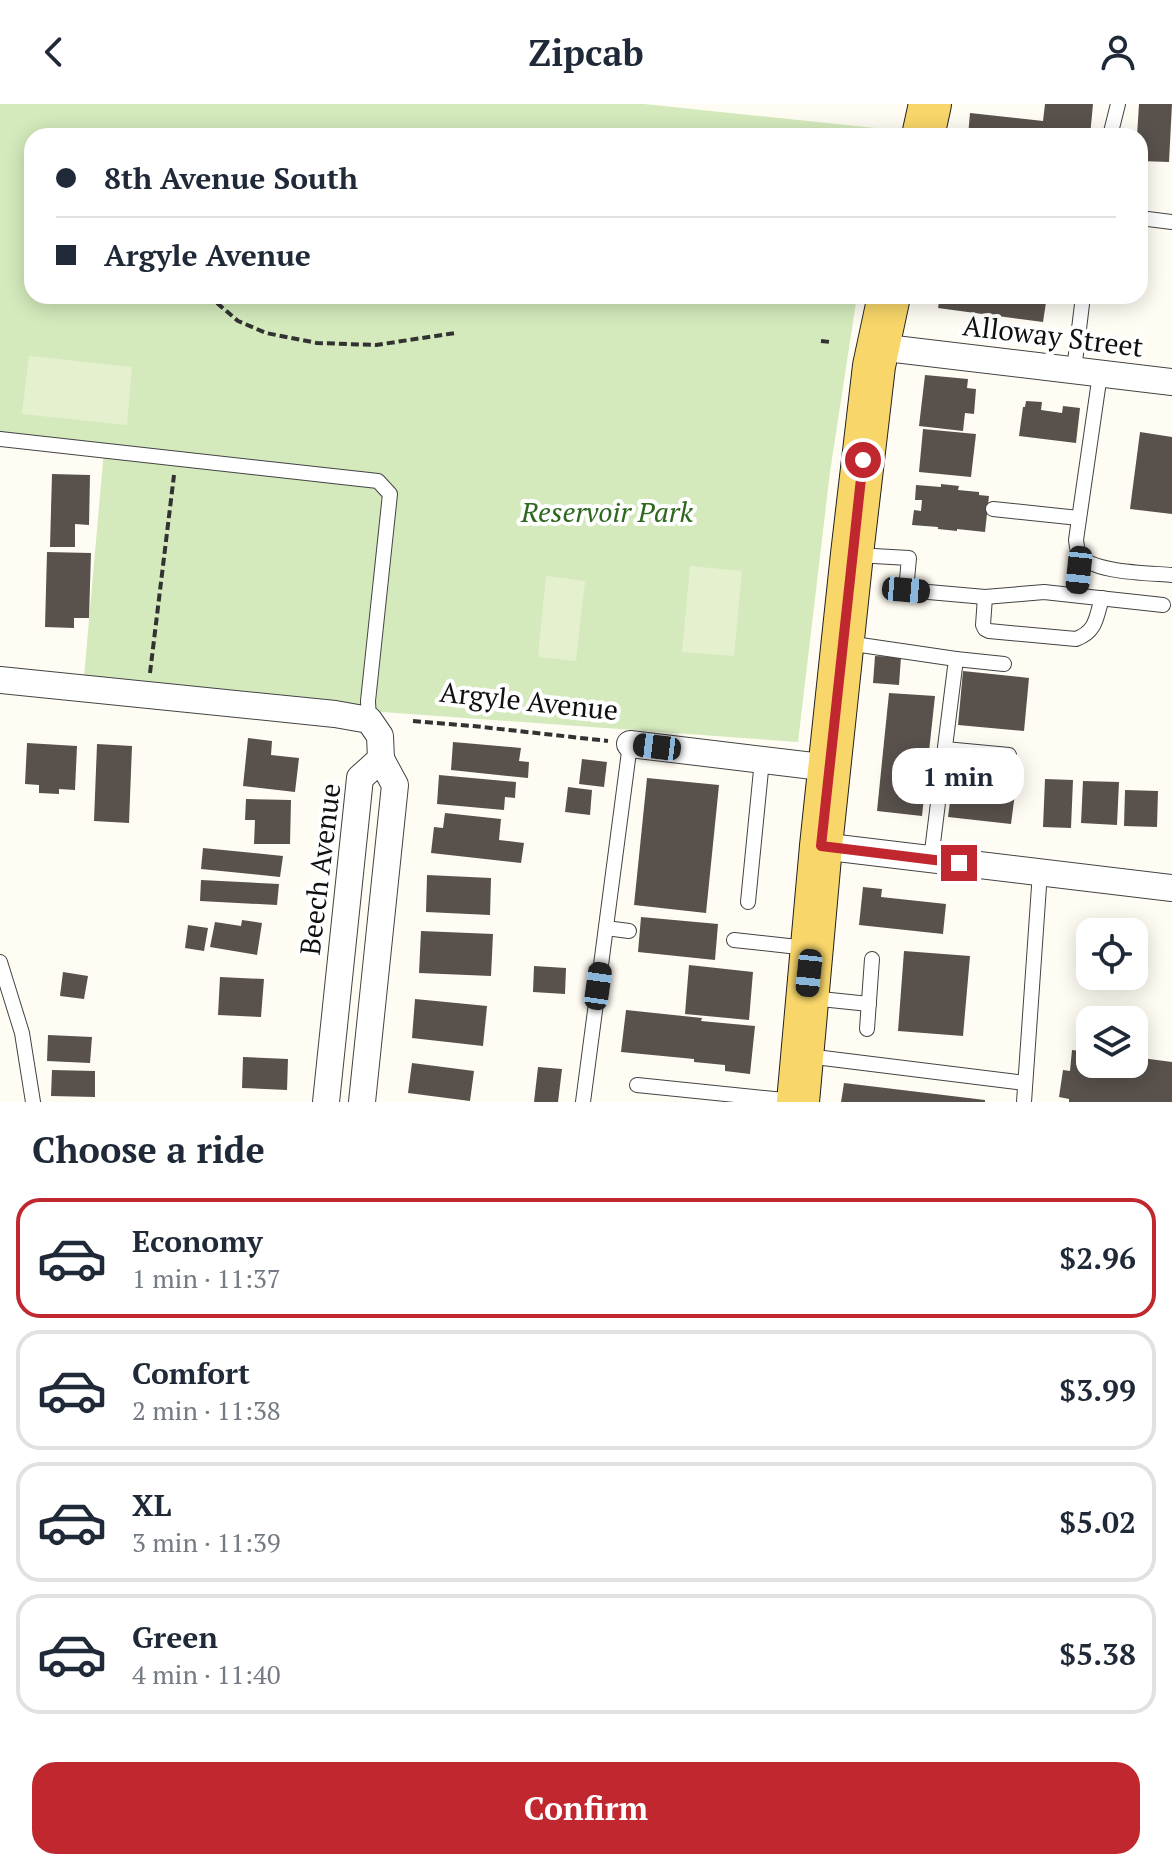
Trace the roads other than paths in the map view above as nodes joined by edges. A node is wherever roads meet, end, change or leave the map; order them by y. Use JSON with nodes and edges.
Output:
{"nodes":[{"id":1,"x":930,"y":104,"type":"edge"},
{"id":2,"x":1118,"y":104,"type":"edge"},
{"id":3,"x":925,"y":128,"type":"edge"},
{"id":4,"x":1112,"y":128,"type":"edge"},
{"id":5,"x":1148,"y":219,"type":"edge"},
{"id":6,"x":1172,"y":222,"type":"edge"},
{"id":7,"x":887,"y":304,"type":"edge"},
{"id":8,"x":1082,"y":304,"type":"edge"},
{"id":9,"x":878,"y":347,"type":"junction"},
{"id":10,"x":1074,"y":370,"type":"junction"},
{"id":11,"x":1100,"y":374,"type":"junction"},
{"id":12,"x":1172,"y":382,"type":"edge"},
{"id":13,"x":0,"y":439,"type":"edge"},
{"id":14,"x":993,"y":509,"type":"dead end"},
{"id":15,"x":1079,"y":518,"type":"junction"},
{"id":16,"x":852,"y":554,"type":"junction"},
{"id":17,"x":1082,"y":557,"type":"junction"},
{"id":18,"x":1172,"y":575,"type":"edge"},
{"id":19,"x":1076,"y":595,"type":"junction"},
{"id":20,"x":985,"y":597,"type":"junction"},
{"id":21,"x":1102,"y":598,"type":"junction"},
{"id":22,"x":1163,"y":605,"type":"dead end"},
{"id":23,"x":842,"y":642,"type":"junction"},
{"id":24,"x":956,"y":659,"type":"junction"},
{"id":25,"x":1004,"y":664,"type":"dead end"},
{"id":26,"x":0,"y":680,"type":"edge"},
{"id":27,"x":369,"y":720,"type":"junction"},
{"id":28,"x":630,"y":744,"type":"joint"},
{"id":29,"x":945,"y":749,"type":"junction"},
{"id":30,"x":1009,"y":755,"type":"dead end"},
{"id":31,"x":381,"y":759,"type":"junction"},
{"id":32,"x":762,"y":760,"type":"junction"},
{"id":33,"x":830,"y":768,"type":"junction"},
{"id":34,"x":821,"y":846,"type":"junction"},
{"id":35,"x":931,"y":859,"type":"junction"},
{"id":36,"x":1040,"y":872,"type":"junction"},
{"id":37,"x":1172,"y":888,"type":"edge"},
{"id":38,"x":748,"y":902,"type":"dead end"},
{"id":39,"x":606,"y":928,"type":"junction"},
{"id":40,"x":629,"y":931,"type":"dead end"},
{"id":41,"x":734,"y":940,"type":"dead end"},
{"id":42,"x":812,"y":949,"type":"junction"},
{"id":43,"x":872,"y":959,"type":"dead end"},
{"id":44,"x":0,"y":962,"type":"edge"},
{"id":45,"x":807,"y":998,"type":"junction"},
{"id":46,"x":869,"y":1004,"type":"junction"},
{"id":47,"x":867,"y":1029,"type":"dead end"},
{"id":48,"x":802,"y":1055,"type":"junction"},
{"id":49,"x":1025,"y":1083,"type":"junction"},
{"id":50,"x":637,"y":1085,"type":"dead end"},
{"id":51,"x":33,"y":1102,"type":"edge"},
{"id":52,"x":326,"y":1102,"type":"edge"},
{"id":53,"x":362,"y":1102,"type":"edge"},
{"id":54,"x":583,"y":1102,"type":"edge"},
{"id":55,"x":798,"y":1102,"type":"edge"},
{"id":56,"x":1024,"y":1102,"type":"edge"}],
"edges":[{"from":1,"to":3,"type":"main road"},
{"from":2,"to":4,"type":"lane"},
{"from":5,"to":6,"type":"lane"},
{"from":7,"to":9,"type":"main road"},
{"from":8,"to":10,"type":"lane"},
{"from":9,"to":10,"type":"street","name":"Alloway Street"},
{"from":9,"to":16,"type":"main road"},
{"from":10,"to":11,"type":"street","name":"Alloway Street"},
{"from":11,"to":12,"type":"street","name":"Alloway Street"},
{"from":11,"to":15,"type":"lane"},
{"from":13,"to":27,"type":"lane"},
{"from":14,"to":15,"type":"lane"},
{"from":15,"to":17,"type":"lane"},
{"from":16,"to":20,"type":"lane"},
{"from":16,"to":23,"type":"main road"},
{"from":17,"to":18,"type":"lane"},
{"from":17,"to":19,"type":"lane"},
{"from":19,"to":20,"type":"lane"},
{"from":19,"to":21,"type":"lane"},
{"from":20,"to":21,"type":"lane"},
{"from":21,"to":22,"type":"lane"},
{"from":23,"to":24,"type":"lane"},
{"from":23,"to":33,"type":"main road"},
{"from":24,"to":25,"type":"lane"},
{"from":24,"to":29,"type":"lane"},
{"from":26,"to":27,"type":"street"},
{"from":27,"to":31,"type":"street"},
{"from":28,"to":32,"type":"street","name":"Argyle Avenue"},
{"from":28,"to":39,"type":"lane"},
{"from":29,"to":30,"type":"lane"},
{"from":29,"to":35,"type":"lane"},
{"from":31,"to":52,"type":"street","name":"Beech Avenue"},
{"from":31,"to":53,"type":"street","name":"Beech Avenue"},
{"from":32,"to":33,"type":"street","name":"Argyle Avenue"},
{"from":32,"to":38,"type":"lane"},
{"from":33,"to":34,"type":"main road"},
{"from":34,"to":35,"type":"street"},
{"from":34,"to":42,"type":"main road"},
{"from":35,"to":36,"type":"street"},
{"from":36,"to":37,"type":"street"},
{"from":36,"to":49,"type":"lane"},
{"from":39,"to":40,"type":"lane"},
{"from":39,"to":54,"type":"lane"},
{"from":41,"to":42,"type":"lane"},
{"from":42,"to":45,"type":"main road"},
{"from":43,"to":46,"type":"lane"},
{"from":44,"to":51,"type":"lane"},
{"from":45,"to":46,"type":"lane"},
{"from":45,"to":48,"type":"main road"},
{"from":46,"to":47,"type":"lane"},
{"from":48,"to":49,"type":"lane"},
{"from":48,"to":55,"type":"main road"},
{"from":49,"to":56,"type":"lane"},
{"from":50,"to":55,"type":"lane"}]}
